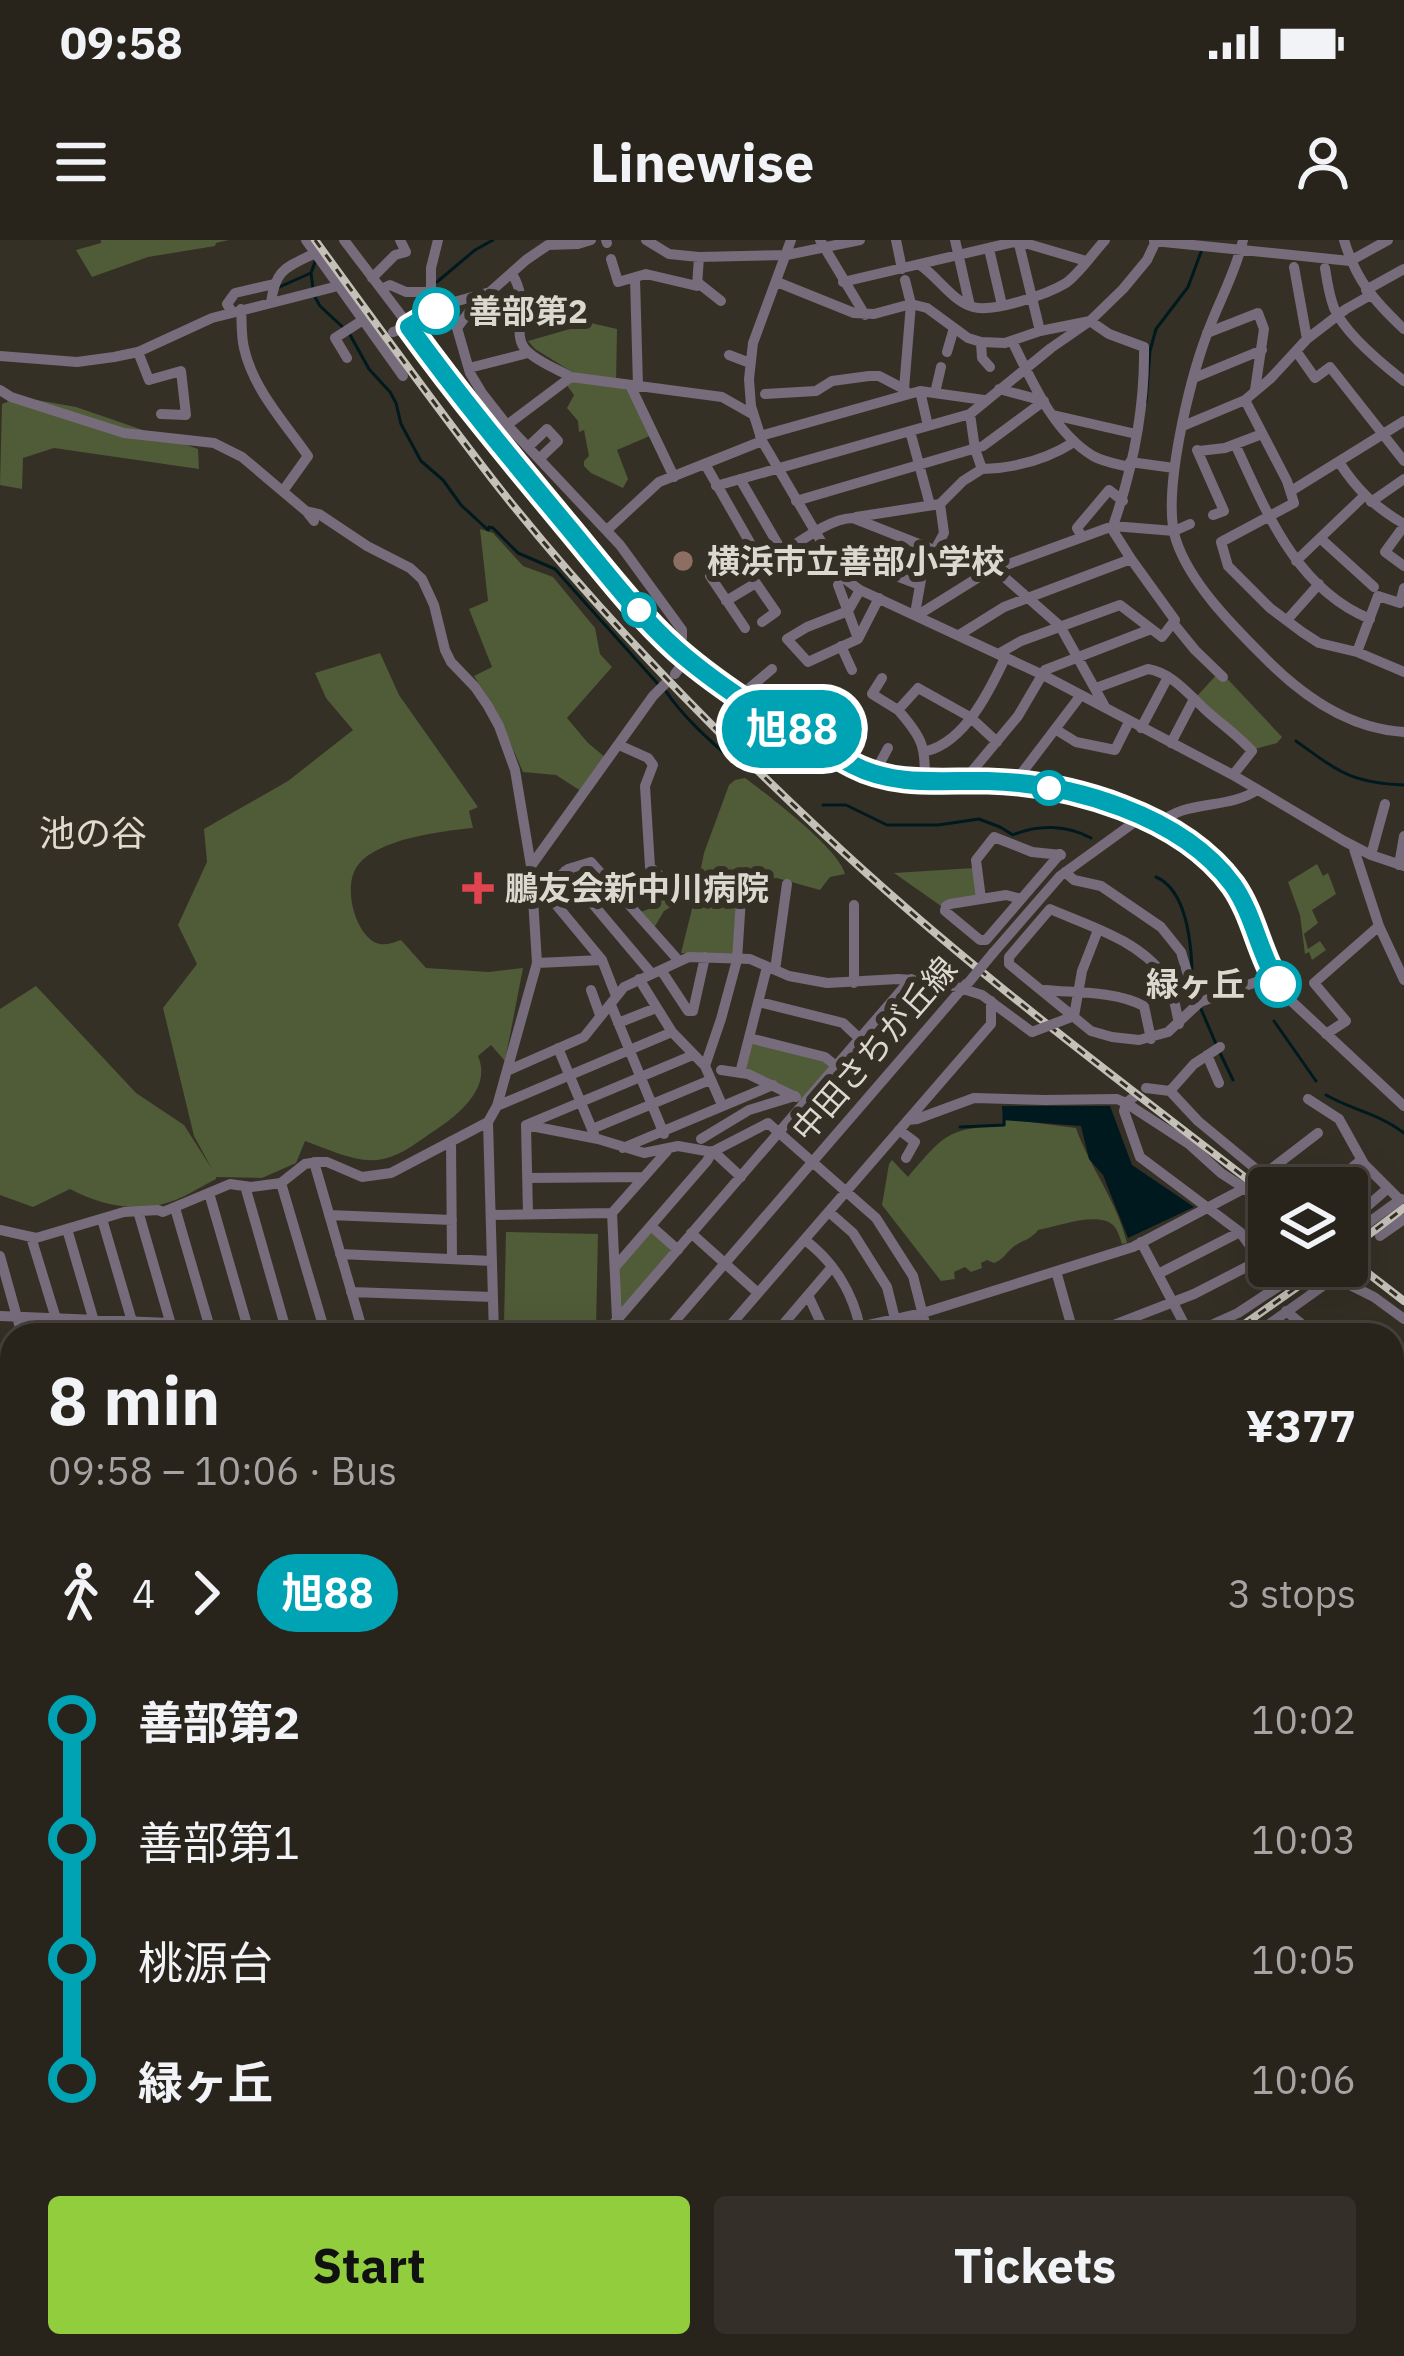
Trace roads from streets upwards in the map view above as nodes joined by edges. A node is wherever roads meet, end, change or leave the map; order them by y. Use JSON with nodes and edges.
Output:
{"nodes":[{"id":1,"x":306,"y":240,"type":"edge"},
{"id":2,"x":344,"y":240,"type":"edge"},
{"id":3,"x":400,"y":240,"type":"edge"},
{"id":4,"x":438,"y":240,"type":"edge"},
{"id":5,"x":591,"y":240,"type":"edge"},
{"id":6,"x":646,"y":240,"type":"edge"},
{"id":7,"x":791,"y":240,"type":"edge"},
{"id":8,"x":860,"y":240,"type":"edge"},
{"id":9,"x":896,"y":240,"type":"edge"},
{"id":10,"x":955,"y":240,"type":"edge"},
{"id":11,"x":1105,"y":240,"type":"edge"},
{"id":12,"x":1154,"y":240,"type":"edge"},
{"id":13,"x":1344,"y":240,"type":"edge"},
{"id":14,"x":1388,"y":240,"type":"edge"},
{"id":15,"x":1018,"y":241,"type":"edge"},
{"id":16,"x":821,"y":244,"type":"edge"},
{"id":17,"x":1242,"y":245,"type":"edge"},
{"id":18,"x":989,"y":249,"type":"junction"},
{"id":19,"x":315,"y":253,"type":"junction"},
{"id":20,"x":699,"y":256,"type":"junction"},
{"id":21,"x":787,"y":256,"type":"junction"},
{"id":22,"x":959,"y":256,"type":"junction"},
{"id":23,"x":611,"y":259,"type":"dead end"},
{"id":24,"x":1086,"y":261,"type":"junction"},
{"id":25,"x":1351,"y":261,"type":"junction"},
{"id":26,"x":920,"y":266,"type":"junction"},
{"id":27,"x":1294,"y":267,"type":"dead end"},
{"id":28,"x":1325,"y":268,"type":"dead end"},
{"id":29,"x":1404,"y":268,"type":"edge"},
{"id":30,"x":512,"y":274,"type":"junction"},
{"id":31,"x":903,"y":274,"type":"junction"},
{"id":32,"x":372,"y":278,"type":"junction"},
{"id":33,"x":635,"y":278,"type":"junction"},
{"id":34,"x":697,"y":282,"type":"junction"},
{"id":35,"x":777,"y":282,"type":"junction"},
{"id":36,"x":843,"y":282,"type":"junction"},
{"id":37,"x":274,"y":284,"type":"junction"},
{"id":38,"x":338,"y":286,"type":"junction"},
{"id":39,"x":381,"y":289,"type":"junction"},
{"id":40,"x":431,"y":292,"type":"junction"},
{"id":41,"x":1368,"y":293,"type":"junction"},
{"id":42,"x":482,"y":295,"type":"junction"},
{"id":43,"x":1031,"y":298,"type":"junction"},
{"id":44,"x":721,"y":301,"type":"dead end"},
{"id":45,"x":271,"y":302,"type":"junction"},
{"id":46,"x":910,"y":304,"type":"junction"},
{"id":47,"x":1002,"y":305,"type":"junction"},
{"id":48,"x":970,"y":306,"type":"junction"},
{"id":49,"x":442,"y":308,"type":"junction"},
{"id":50,"x":237,"y":310,"type":"junction"},
{"id":51,"x":1404,"y":312,"type":"edge"},
{"id":52,"x":866,"y":315,"type":"junction"},
{"id":53,"x":1337,"y":315,"type":"junction"},
{"id":54,"x":1390,"y":317,"type":"junction"},
{"id":55,"x":363,"y":320,"type":"junction"},
{"id":56,"x":1090,"y":321,"type":"junction"},
{"id":57,"x":409,"y":327,"type":"junction"},
{"id":58,"x":457,"y":328,"type":"junction"},
{"id":59,"x":954,"y":328,"type":"junction"},
{"id":60,"x":1404,"y":329,"type":"edge"},
{"id":61,"x":1040,"y":331,"type":"junction"},
{"id":62,"x":1207,"y":334,"type":"junction"},
{"id":63,"x":385,"y":338,"type":"junction"},
{"id":64,"x":1307,"y":339,"type":"junction"},
{"id":65,"x":1012,"y":341,"type":"junction"},
{"id":66,"x":981,"y":342,"type":"junction"},
{"id":67,"x":1262,"y":350,"type":"junction"},
{"id":68,"x":1296,"y":351,"type":"junction"},
{"id":69,"x":138,"y":352,"type":"junction"},
{"id":70,"x":947,"y":352,"type":"dead end"},
{"id":71,"x":528,"y":353,"type":"junction"},
{"id":72,"x":0,"y":356,"type":"edge"},
{"id":73,"x":729,"y":356,"type":"dead end"},
{"id":74,"x":347,"y":358,"type":"dead end"},
{"id":75,"x":749,"y":363,"type":"junction"},
{"id":76,"x":941,"y":367,"type":"dead end"},
{"id":77,"x":990,"y":367,"type":"dead end"},
{"id":78,"x":469,"y":368,"type":"junction"},
{"id":79,"x":1026,"y":368,"type":"junction"},
{"id":80,"x":404,"y":376,"type":"dead end"},
{"id":81,"x":572,"y":377,"type":"junction"},
{"id":82,"x":1194,"y":378,"type":"junction"},
{"id":83,"x":1404,"y":381,"type":"edge"},
{"id":84,"x":634,"y":385,"type":"junction"},
{"id":85,"x":999,"y":388,"type":"junction"},
{"id":86,"x":0,"y":390,"type":"edge"},
{"id":87,"x":911,"y":391,"type":"junction"},
{"id":88,"x":934,"y":393,"type":"junction"},
{"id":89,"x":758,"y":394,"type":"junction"},
{"id":90,"x":1250,"y":396,"type":"junction"},
{"id":91,"x":985,"y":400,"type":"junction"},
{"id":92,"x":1044,"y":400,"type":"junction"},
{"id":93,"x":160,"y":414,"type":"dead end"},
{"id":94,"x":752,"y":414,"type":"junction"},
{"id":95,"x":970,"y":414,"type":"junction"},
{"id":96,"x":1053,"y":415,"type":"junction"},
{"id":97,"x":1404,"y":421,"type":"edge"},
{"id":98,"x":507,"y":424,"type":"junction"},
{"id":99,"x":928,"y":426,"type":"junction"},
{"id":100,"x":1183,"y":426,"type":"junction"},
{"id":101,"x":910,"y":431,"type":"junction"},
{"id":102,"x":1136,"y":434,"type":"junction"},
{"id":103,"x":1262,"y":434,"type":"junction"},
{"id":104,"x":1382,"y":435,"type":"junction"},
{"id":105,"x":762,"y":438,"type":"junction"},
{"id":106,"x":1074,"y":442,"type":"junction"},
{"id":107,"x":1235,"y":443,"type":"junction"},
{"id":108,"x":528,"y":448,"type":"junction"},
{"id":109,"x":975,"y":449,"type":"junction"},
{"id":110,"x":539,"y":459,"type":"junction"},
{"id":111,"x":1404,"y":461,"type":"edge"},
{"id":112,"x":1339,"y":462,"type":"junction"},
{"id":113,"x":705,"y":464,"type":"junction"},
{"id":114,"x":1130,"y":464,"type":"junction"},
{"id":115,"x":919,"y":466,"type":"junction"},
{"id":116,"x":778,"y":468,"type":"junction"},
{"id":117,"x":1174,"y":468,"type":"junction"},
{"id":118,"x":982,"y":469,"type":"junction"},
{"id":119,"x":674,"y":477,"type":"junction"},
{"id":120,"x":740,"y":478,"type":"junction"},
{"id":121,"x":1404,"y":479,"type":"edge"},
{"id":122,"x":716,"y":486,"type":"junction"},
{"id":123,"x":283,"y":491,"type":"junction"},
{"id":124,"x":1291,"y":491,"type":"junction"},
{"id":125,"x":1367,"y":499,"type":"junction"},
{"id":126,"x":796,"y":501,"type":"junction"},
{"id":127,"x":1123,"y":501,"type":"junction"},
{"id":128,"x":935,"y":505,"type":"junction"},
{"id":129,"x":1213,"y":515,"type":"dead end"},
{"id":130,"x":853,"y":518,"type":"junction"},
{"id":131,"x":1269,"y":518,"type":"junction"},
{"id":132,"x":1190,"y":524,"type":"dead end"},
{"id":133,"x":1404,"y":525,"type":"edge"},
{"id":134,"x":1113,"y":526,"type":"junction"},
{"id":135,"x":607,"y":530,"type":"junction"},
{"id":136,"x":1174,"y":531,"type":"junction"},
{"id":137,"x":816,"y":534,"type":"junction"},
{"id":138,"x":1082,"y":537,"type":"junction"},
{"id":139,"x":1320,"y":538,"type":"junction"},
{"id":140,"x":934,"y":550,"type":"junction"},
{"id":141,"x":783,"y":554,"type":"junction"},
{"id":142,"x":1130,"y":559,"type":"junction"},
{"id":143,"x":837,"y":561,"type":"junction"},
{"id":144,"x":1296,"y":561,"type":"junction"},
{"id":145,"x":766,"y":563,"type":"dead end"},
{"id":146,"x":1404,"y":566,"type":"edge"},
{"id":147,"x":995,"y":569,"type":"junction"},
{"id":148,"x":1319,"y":584,"type":"junction"},
{"id":149,"x":838,"y":585,"type":"dead end"},
{"id":150,"x":920,"y":585,"type":"junction"},
{"id":151,"x":1374,"y":587,"type":"dead end"},
{"id":152,"x":1404,"y":588,"type":"edge"},
{"id":153,"x":860,"y":590,"type":"junction"},
{"id":154,"x":879,"y":598,"type":"junction"},
{"id":155,"x":1029,"y":598,"type":"junction"},
{"id":156,"x":726,"y":601,"type":"junction"},
{"id":157,"x":1402,"y":604,"type":"edge"},
{"id":158,"x":848,"y":610,"type":"junction"},
{"id":159,"x":918,"y":615,"type":"junction"},
{"id":160,"x":1287,"y":620,"type":"junction"},
{"id":161,"x":1370,"y":620,"type":"junction"},
{"id":162,"x":762,"y":622,"type":"dead end"},
{"id":163,"x":1173,"y":623,"type":"junction"},
{"id":164,"x":1060,"y":626,"type":"junction"},
{"id":165,"x":746,"y":628,"type":"dead end"},
{"id":166,"x":1151,"y":629,"type":"junction"},
{"id":167,"x":958,"y":635,"type":"junction"},
{"id":168,"x":857,"y":636,"type":"junction"},
{"id":169,"x":842,"y":646,"type":"junction"},
{"id":170,"x":674,"y":647,"type":"junction"},
{"id":171,"x":1357,"y":652,"type":"junction"},
{"id":172,"x":1001,"y":656,"type":"junction"},
{"id":173,"x":1077,"y":656,"type":"junction"},
{"id":174,"x":688,"y":658,"type":"junction"},
{"id":175,"x":772,"y":669,"type":"dead end"},
{"id":176,"x":852,"y":670,"type":"dead end"},
{"id":177,"x":1404,"y":672,"type":"edge"},
{"id":178,"x":1042,"y":675,"type":"junction"},
{"id":179,"x":1168,"y":677,"type":"junction"},
{"id":180,"x":1222,"y":677,"type":"dead end"},
{"id":181,"x":882,"y":678,"type":"dead end"},
{"id":182,"x":1096,"y":688,"type":"junction"},
{"id":183,"x":1081,"y":695,"type":"junction"},
{"id":184,"x":740,"y":696,"type":"junction"},
{"id":185,"x":1194,"y":699,"type":"junction"},
{"id":186,"x":1106,"y":708,"type":"junction"},
{"id":187,"x":898,"y":710,"type":"junction"},
{"id":188,"x":970,"y":717,"type":"junction"},
{"id":189,"x":1135,"y":725,"type":"junction"},
{"id":190,"x":1055,"y":729,"type":"junction"},
{"id":191,"x":1404,"y":732,"type":"edge"},
{"id":192,"x":997,"y":742,"type":"junction"},
{"id":193,"x":1171,"y":743,"type":"junction"},
{"id":194,"x":619,"y":745,"type":"junction"},
{"id":195,"x":887,"y":748,"type":"dead end"},
{"id":196,"x":927,"y":751,"type":"junction"},
{"id":197,"x":874,"y":774,"type":"junction"},
{"id":198,"x":1233,"y":775,"type":"junction"},
{"id":199,"x":968,"y":781,"type":"junction"},
{"id":200,"x":924,"y":782,"type":"junction"},
{"id":201,"x":1017,"y":783,"type":"junction"},
{"id":202,"x":1256,"y":790,"type":"junction"},
{"id":203,"x":1384,"y":804,"type":"dead end"},
{"id":204,"x":1142,"y":817,"type":"junction"},
{"id":205,"x":1160,"y":824,"type":"junction"},
{"id":206,"x":1404,"y":836,"type":"edge"},
{"id":207,"x":1353,"y":845,"type":"junction"},
{"id":208,"x":1060,"y":854,"type":"junction"},
{"id":209,"x":1371,"y":855,"type":"junction"},
{"id":210,"x":531,"y":866,"type":"junction"},
{"id":211,"x":1401,"y":866,"type":"edge"},
{"id":212,"x":1069,"y":868,"type":"junction"},
{"id":213,"x":565,"y":871,"type":"junction"},
{"id":214,"x":682,"y":883,"type":"dead end"},
{"id":215,"x":787,"y":884,"type":"dead end"},
{"id":216,"x":538,"y":890,"type":"junction"},
{"id":217,"x":741,"y":898,"type":"dead end"},
{"id":218,"x":1021,"y":898,"type":"junction"},
{"id":219,"x":981,"y":899,"type":"junction"},
{"id":220,"x":854,"y":904,"type":"dead end"},
{"id":221,"x":1378,"y":926,"type":"junction"},
{"id":222,"x":1098,"y":930,"type":"junction"},
{"id":223,"x":705,"y":957,"type":"junction"},
{"id":224,"x":602,"y":960,"type":"junction"},
{"id":225,"x":736,"y":960,"type":"junction"},
{"id":226,"x":679,"y":961,"type":"junction"},
{"id":227,"x":537,"y":963,"type":"junction"},
{"id":228,"x":771,"y":969,"type":"junction"},
{"id":229,"x":650,"y":974,"type":"junction"},
{"id":230,"x":1273,"y":976,"type":"junction"},
{"id":231,"x":911,"y":979,"type":"junction"},
{"id":232,"x":1404,"y":980,"type":"edge"},
{"id":233,"x":854,"y":983,"type":"junction"},
{"id":234,"x":966,"y":985,"type":"junction"},
{"id":235,"x":591,"y":990,"type":"dead end"},
{"id":236,"x":1042,"y":990,"type":"junction"},
{"id":237,"x":1078,"y":993,"type":"junction"},
{"id":238,"x":613,"y":1001,"type":"junction"},
{"id":239,"x":991,"y":1001,"type":"junction"},
{"id":240,"x":759,"y":1003,"type":"junction"},
{"id":241,"x":1197,"y":1005,"type":"junction"},
{"id":242,"x":656,"y":1008,"type":"junction"},
{"id":243,"x":600,"y":1015,"type":"junction"},
{"id":244,"x":1074,"y":1016,"type":"junction"},
{"id":245,"x":618,"y":1023,"type":"junction"},
{"id":246,"x":1179,"y":1024,"type":"junction"},
{"id":247,"x":672,"y":1032,"type":"junction"},
{"id":248,"x":1326,"y":1034,"type":"junction"},
{"id":249,"x":749,"y":1038,"type":"junction"},
{"id":250,"x":859,"y":1039,"type":"junction"},
{"id":251,"x":1151,"y":1039,"type":"junction"},
{"id":252,"x":558,"y":1048,"type":"junction"},
{"id":253,"x":629,"y":1051,"type":"junction"},
{"id":254,"x":693,"y":1055,"type":"junction"},
{"id":255,"x":705,"y":1066,"type":"junction"},
{"id":256,"x":836,"y":1066,"type":"junction"},
{"id":257,"x":721,"y":1070,"type":"dead end"},
{"id":258,"x":507,"y":1071,"type":"junction"},
{"id":259,"x":740,"y":1073,"type":"junction"},
{"id":260,"x":570,"y":1075,"type":"junction"},
{"id":261,"x":641,"y":1077,"type":"junction"},
{"id":262,"x":710,"y":1080,"type":"junction"},
{"id":263,"x":1219,"y":1083,"type":"dead end"},
{"id":264,"x":773,"y":1085,"type":"junction"},
{"id":265,"x":1170,"y":1091,"type":"junction"},
{"id":266,"x":1136,"y":1096,"type":"junction"},
{"id":267,"x":1308,"y":1099,"type":"dead end"},
{"id":268,"x":799,"y":1100,"type":"junction"},
{"id":269,"x":581,"y":1102,"type":"junction"},
{"id":270,"x":652,"y":1104,"type":"junction"},
{"id":271,"x":722,"y":1105,"type":"junction"},
{"id":272,"x":496,"y":1106,"type":"junction"},
{"id":273,"x":1404,"y":1106,"type":"edge"},
{"id":274,"x":748,"y":1110,"type":"junction"},
{"id":275,"x":908,"y":1120,"type":"junction"},
{"id":276,"x":488,"y":1122,"type":"junction"},
{"id":277,"x":526,"y":1125,"type":"junction"},
{"id":278,"x":755,"y":1129,"type":"junction"},
{"id":279,"x":899,"y":1130,"type":"junction"},
{"id":280,"x":663,"y":1131,"type":"junction"},
{"id":281,"x":779,"y":1133,"type":"junction"},
{"id":282,"x":1318,"y":1133,"type":"dead end"},
{"id":283,"x":594,"y":1134,"type":"junction"},
{"id":284,"x":701,"y":1139,"type":"dead end"},
{"id":285,"x":451,"y":1141,"type":"junction"},
{"id":286,"x":623,"y":1148,"type":"junction"},
{"id":287,"x":669,"y":1149,"type":"junction"},
{"id":288,"x":712,"y":1152,"type":"junction"},
{"id":289,"x":906,"y":1158,"type":"dead end"},
{"id":290,"x":1361,"y":1160,"type":"junction"},
{"id":291,"x":314,"y":1162,"type":"junction"},
{"id":292,"x":813,"y":1162,"type":"junction"},
{"id":293,"x":1252,"y":1167,"type":"edge"},
{"id":294,"x":1274,"y":1167,"type":"edge"},
{"id":295,"x":1353,"y":1167,"type":"edge"},
{"id":296,"x":645,"y":1177,"type":"junction"},
{"id":297,"x":741,"y":1177,"type":"junction"},
{"id":298,"x":527,"y":1178,"type":"junction"},
{"id":299,"x":281,"y":1183,"type":"junction"},
{"id":300,"x":245,"y":1186,"type":"junction"},
{"id":301,"x":1245,"y":1188,"type":"junction"},
{"id":302,"x":1388,"y":1190,"type":"junction"},
{"id":303,"x":846,"y":1191,"type":"junction"},
{"id":304,"x":1248,"y":1191,"type":"edge"},
{"id":305,"x":209,"y":1193,"type":"junction"},
{"id":306,"x":1402,"y":1199,"type":"edge"},
{"id":307,"x":1368,"y":1206,"type":"edge"},
{"id":308,"x":175,"y":1208,"type":"junction"},
{"id":309,"x":1208,"y":1208,"type":"junction"},
{"id":310,"x":138,"y":1211,"type":"junction"},
{"id":311,"x":829,"y":1212,"type":"junction"},
{"id":312,"x":613,"y":1213,"type":"junction"},
{"id":313,"x":528,"y":1214,"type":"junction"},
{"id":314,"x":329,"y":1215,"type":"junction"},
{"id":315,"x":491,"y":1215,"type":"junction"},
{"id":316,"x":102,"y":1219,"type":"junction"},
{"id":317,"x":1404,"y":1219,"type":"edge"},
{"id":318,"x":452,"y":1220,"type":"junction"},
{"id":319,"x":1368,"y":1223,"type":"edge"},
{"id":320,"x":651,"y":1226,"type":"junction"},
{"id":321,"x":67,"y":1229,"type":"junction"},
{"id":322,"x":0,"y":1230,"type":"edge"},
{"id":323,"x":1240,"y":1232,"type":"junction"},
{"id":324,"x":691,"y":1234,"type":"junction"},
{"id":325,"x":1380,"y":1236,"type":"dead end"},
{"id":326,"x":31,"y":1237,"type":"junction"},
{"id":327,"x":805,"y":1240,"type":"junction"},
{"id":328,"x":1142,"y":1242,"type":"junction"},
{"id":329,"x":1248,"y":1243,"type":"edge"},
{"id":330,"x":678,"y":1250,"type":"junction"},
{"id":331,"x":340,"y":1254,"type":"junction"},
{"id":332,"x":0,"y":1256,"type":"edge"},
{"id":333,"x":452,"y":1259,"type":"junction"},
{"id":334,"x":492,"y":1261,"type":"junction"},
{"id":335,"x":725,"y":1263,"type":"junction"},
{"id":336,"x":1248,"y":1266,"type":"edge"},
{"id":337,"x":615,"y":1267,"type":"junction"},
{"id":338,"x":832,"y":1267,"type":"junction"},
{"id":339,"x":1056,"y":1271,"type":"junction"},
{"id":340,"x":1158,"y":1274,"type":"junction"},
{"id":341,"x":1277,"y":1287,"type":"edge"},
{"id":342,"x":1309,"y":1287,"type":"edge"},
{"id":343,"x":1355,"y":1287,"type":"edge"},
{"id":344,"x":351,"y":1292,"type":"junction"},
{"id":345,"x":758,"y":1293,"type":"junction"},
{"id":346,"x":808,"y":1295,"type":"junction"},
{"id":347,"x":493,"y":1297,"type":"junction"},
{"id":348,"x":1173,"y":1302,"type":"junction"},
{"id":349,"x":1286,"y":1311,"type":"junction"},
{"id":350,"x":923,"y":1313,"type":"junction"},
{"id":351,"x":0,"y":1316,"type":"edge"},
{"id":352,"x":17,"y":1317,"type":"junction"},
{"id":353,"x":56,"y":1318,"type":"junction"},
{"id":354,"x":617,"y":1318,"type":"junction"},
{"id":355,"x":1130,"y":1319,"type":"junction"},
{"id":356,"x":1404,"y":1319,"type":"edge"},
{"id":357,"x":94,"y":1320,"type":"junction"},
{"id":358,"x":895,"y":1320,"type":"junction"},
{"id":359,"x":132,"y":1322,"type":"junction"},
{"id":360,"x":19,"y":1323,"type":"edge"},
{"id":361,"x":57,"y":1323,"type":"edge"},
{"id":362,"x":95,"y":1323,"type":"edge"},
{"id":363,"x":138,"y":1323,"type":"edge"},
{"id":364,"x":170,"y":1323,"type":"edge"},
{"id":365,"x":209,"y":1323,"type":"edge"},
{"id":366,"x":247,"y":1323,"type":"edge"},
{"id":367,"x":285,"y":1323,"type":"edge"},
{"id":368,"x":322,"y":1323,"type":"edge"},
{"id":369,"x":360,"y":1323,"type":"edge"},
{"id":370,"x":494,"y":1323,"type":"edge"},
{"id":371,"x":613,"y":1323,"type":"edge"},
{"id":372,"x":673,"y":1323,"type":"edge"},
{"id":373,"x":732,"y":1323,"type":"edge"},
{"id":374,"x":784,"y":1323,"type":"edge"},
{"id":375,"x":820,"y":1323,"type":"edge"},
{"id":376,"x":859,"y":1323,"type":"edge"},
{"id":377,"x":882,"y":1323,"type":"edge"},
{"id":378,"x":896,"y":1323,"type":"edge"},
{"id":379,"x":925,"y":1323,"type":"edge"},
{"id":380,"x":1071,"y":1323,"type":"edge"},
{"id":381,"x":1120,"y":1323,"type":"edge"},
{"id":382,"x":1132,"y":1323,"type":"edge"},
{"id":383,"x":1183,"y":1323,"type":"edge"},
{"id":384,"x":1216,"y":1323,"type":"edge"},
{"id":385,"x":1270,"y":1323,"type":"edge"},
{"id":386,"x":1300,"y":1323,"type":"edge"}],
"edges":[{"from":1,"to":19,"type":"street"},
{"from":2,"to":32,"type":"street"},
{"from":3,"to":32,"type":"street"},
{"from":4,"to":40,"type":"street"},
{"from":5,"to":30,"type":"street"},
{"from":6,"to":20,"type":"street"},
{"from":7,"to":21,"type":"street"},
{"from":8,"to":16,"type":"street"},
{"from":9,"to":31,"type":"street"},
{"from":10,"to":22,"type":"street"},
{"from":11,"to":24,"type":"street"},
{"from":12,"to":17,"type":"street"},
{"from":12,"to":56,"type":"street"},
{"from":13,"to":25,"type":"street"},
{"from":14,"to":25,"type":"street"},
{"from":15,"to":18,"type":"street"},
{"from":15,"to":24,"type":"street"},
{"from":15,"to":43,"type":"street"},
{"from":16,"to":21,"type":"street"},
{"from":16,"to":36,"type":"street"},
{"from":17,"to":25,"type":"street"},
{"from":17,"to":62,"type":"street"},
{"from":18,"to":22,"type":"street"},
{"from":18,"to":47,"type":"street"},
{"from":19,"to":37,"type":"street"},
{"from":19,"to":38,"type":"street"},
{"from":20,"to":21,"type":"street"},
{"from":20,"to":34,"type":"street"},
{"from":21,"to":35,"type":"street"},
{"from":22,"to":26,"type":"street"},
{"from":22,"to":48,"type":"street"},
{"from":23,"to":33,"type":"street"},
{"from":24,"to":43,"type":"street"},
{"from":25,"to":41,"type":"street"},
{"from":26,"to":31,"type":"street"},
{"from":26,"to":48,"type":"street"},
{"from":27,"to":64,"type":"street"},
{"from":28,"to":53,"type":"street"},
{"from":29,"to":41,"type":"street"},
{"from":30,"to":42,"type":"street"},
{"from":30,"to":71,"type":"street"},
{"from":31,"to":36,"type":"street"},
{"from":31,"to":46,"type":"street"},
{"from":32,"to":39,"type":"street"},
{"from":33,"to":34,"type":"street"},
{"from":33,"to":84,"type":"street"},
{"from":34,"to":44,"type":"street"},
{"from":35,"to":52,"type":"street"},
{"from":35,"to":75,"type":"street"},
{"from":36,"to":52,"type":"street"},
{"from":37,"to":45,"type":"street"},
{"from":37,"to":50,"type":"street"},
{"from":38,"to":45,"type":"street"},
{"from":38,"to":55,"type":"street"},
{"from":39,"to":40,"type":"street"},
{"from":39,"to":57,"type":"street"},
{"from":40,"to":49,"type":"street"},
{"from":41,"to":53,"type":"street"},
{"from":41,"to":54,"type":"street"},
{"from":42,"to":49,"type":"street"},
{"from":42,"to":58,"type":"street"},
{"from":43,"to":47,"type":"street"},
{"from":43,"to":61,"type":"street"},
{"from":45,"to":50,"type":"street"},
{"from":46,"to":52,"type":"street"},
{"from":46,"to":59,"type":"street"},
{"from":46,"to":87,"type":"street"},
{"from":47,"to":48,"type":"street"},
{"from":49,"to":57,"type":"street"},
{"from":49,"to":58,"type":"street"},
{"from":50,"to":69,"type":"street"},
{"from":50,"to":123,"type":"street"},
{"from":51,"to":54,"type":"street"},
{"from":53,"to":64,"type":"street"},
{"from":53,"to":83,"type":"street"},
{"from":54,"to":60,"type":"street"},
{"from":55,"to":63,"type":"street"},
{"from":55,"to":74,"type":"street"},
{"from":56,"to":61,"type":"street"},
{"from":56,"to":79,"type":"street"},
{"from":56,"to":102,"type":"street"},
{"from":57,"to":63,"type":"street"},
{"from":57,"to":170,"type":"street"},
{"from":58,"to":78,"type":"street"},
{"from":59,"to":66,"type":"street"},
{"from":59,"to":70,"type":"street"},
{"from":61,"to":65,"type":"street"},
{"from":62,"to":67,"type":"street"},
{"from":62,"to":82,"type":"street"},
{"from":63,"to":80,"type":"street"},
{"from":64,"to":68,"type":"street"},
{"from":65,"to":66,"type":"street"},
{"from":65,"to":79,"type":"street"},
{"from":66,"to":77,"type":"street"},
{"from":67,"to":82,"type":"street"},
{"from":67,"to":90,"type":"street"},
{"from":68,"to":90,"type":"street"},
{"from":68,"to":104,"type":"street"},
{"from":69,"to":72,"type":"street"},
{"from":69,"to":93,"type":"street"},
{"from":71,"to":78,"type":"street"},
{"from":71,"to":81,"type":"street"},
{"from":73,"to":75,"type":"street"},
{"from":75,"to":89,"type":"street"},
{"from":76,"to":88,"type":"street"},
{"from":78,"to":98,"type":"street"},
{"from":79,"to":85,"type":"street"},
{"from":79,"to":92,"type":"street"},
{"from":81,"to":84,"type":"street"},
{"from":81,"to":98,"type":"street"},
{"from":82,"to":100,"type":"street"},
{"from":84,"to":94,"type":"street"},
{"from":84,"to":119,"type":"street"},
{"from":85,"to":91,"type":"street"},
{"from":85,"to":92,"type":"street"},
{"from":86,"to":123,"type":"street"},
{"from":87,"to":88,"type":"street"},
{"from":87,"to":89,"type":"street"},
{"from":87,"to":99,"type":"street"},
{"from":87,"to":105,"type":"street"},
{"from":88,"to":91,"type":"street"},
{"from":89,"to":94,"type":"street"},
{"from":90,"to":100,"type":"street"},
{"from":90,"to":103,"type":"street"},
{"from":91,"to":95,"type":"street"},
{"from":92,"to":96,"type":"street"},
{"from":92,"to":109,"type":"street"},
{"from":94,"to":105,"type":"street"},
{"from":95,"to":99,"type":"street"},
{"from":95,"to":109,"type":"street"},
{"from":96,"to":102,"type":"street"},
{"from":96,"to":106,"type":"street"},
{"from":97,"to":104,"type":"street"},
{"from":98,"to":108,"type":"street"},
{"from":99,"to":101,"type":"street"},
{"from":100,"to":117,"type":"street"},
{"from":101,"to":115,"type":"street"},
{"from":101,"to":116,"type":"street"},
{"from":102,"to":114,"type":"street"},
{"from":103,"to":107,"type":"street"},
{"from":103,"to":124,"type":"street"},
{"from":104,"to":111,"type":"street"},
{"from":104,"to":112,"type":"street"},
{"from":105,"to":113,"type":"street"},
{"from":105,"to":116,"type":"street"},
{"from":106,"to":114,"type":"street"},
{"from":106,"to":118,"type":"street"},
{"from":107,"to":129,"type":"street"},
{"from":107,"to":131,"type":"street"},
{"from":108,"to":110,"type":"street"},
{"from":108,"to":110,"type":"street"},
{"from":109,"to":115,"type":"street"},
{"from":109,"to":118,"type":"street"},
{"from":110,"to":135,"type":"street"},
{"from":112,"to":124,"type":"street"},
{"from":112,"to":125,"type":"street"},
{"from":113,"to":119,"type":"street"},
{"from":113,"to":122,"type":"street"},
{"from":114,"to":117,"type":"street"},
{"from":114,"to":127,"type":"street"},
{"from":115,"to":126,"type":"street"},
{"from":115,"to":128,"type":"street"},
{"from":116,"to":120,"type":"street"},
{"from":116,"to":126,"type":"street"},
{"from":117,"to":136,"type":"street"},
{"from":118,"to":128,"type":"street"},
{"from":119,"to":135,"type":"street"},
{"from":120,"to":122,"type":"street"},
{"from":120,"to":141,"type":"street"},
{"from":121,"to":125,"type":"street"},
{"from":122,"to":156,"type":"street"},
{"from":123,"to":210,"type":"street"},
{"from":124,"to":131,"type":"street"},
{"from":125,"to":133,"type":"street"},
{"from":125,"to":139,"type":"street"},
{"from":126,"to":137,"type":"street"},
{"from":127,"to":134,"type":"street"},
{"from":127,"to":138,"type":"street"},
{"from":128,"to":130,"type":"street"},
{"from":128,"to":140,"type":"street"},
{"from":130,"to":137,"type":"street"},
{"from":130,"to":140,"type":"street"},
{"from":131,"to":144,"type":"street"},
{"from":131,"to":160,"type":"street"},
{"from":132,"to":136,"type":"street"},
{"from":133,"to":146,"type":"street"},
{"from":134,"to":136,"type":"street"},
{"from":134,"to":138,"type":"street"},
{"from":134,"to":142,"type":"street"},
{"from":135,"to":170,"type":"street"},
{"from":136,"to":191,"type":"street"},
{"from":137,"to":141,"type":"street"},
{"from":137,"to":143,"type":"street"},
{"from":138,"to":147,"type":"street"},
{"from":139,"to":144,"type":"street"},
{"from":139,"to":151,"type":"street"},
{"from":140,"to":147,"type":"street"},
{"from":140,"to":150,"type":"street"},
{"from":141,"to":145,"type":"street"},
{"from":142,"to":155,"type":"street"},
{"from":142,"to":163,"type":"street"},
{"from":143,"to":150,"type":"street"},
{"from":143,"to":153,"type":"street"},
{"from":144,"to":148,"type":"street"},
{"from":147,"to":155,"type":"street"},
{"from":147,"to":159,"type":"street"},
{"from":148,"to":160,"type":"street"},
{"from":148,"to":161,"type":"street"},
{"from":149,"to":158,"type":"street"},
{"from":150,"to":159,"type":"street"},
{"from":152,"to":157,"type":"street"},
{"from":153,"to":154,"type":"street"},
{"from":153,"to":158,"type":"street"},
{"from":154,"to":159,"type":"street"},
{"from":154,"to":168,"type":"street"},
{"from":155,"to":164,"type":"street"},
{"from":155,"to":167,"type":"street"},
{"from":156,"to":162,"type":"street"},
{"from":156,"to":165,"type":"street"},
{"from":157,"to":161,"type":"street"},
{"from":158,"to":168,"type":"street"},
{"from":158,"to":169,"type":"street"},
{"from":159,"to":167,"type":"street"},
{"from":160,"to":171,"type":"street"},
{"from":161,"to":171,"type":"street"},
{"from":163,"to":166,"type":"street"},
{"from":163,"to":180,"type":"street"},
{"from":164,"to":166,"type":"street"},
{"from":164,"to":172,"type":"street"},
{"from":164,"to":173,"type":"street"},
{"from":166,"to":173,"type":"street"},
{"from":167,"to":172,"type":"street"},
{"from":168,"to":169,"type":"street"},
{"from":169,"to":176,"type":"street"},
{"from":170,"to":174,"type":"street"},
{"from":171,"to":177,"type":"street"},
{"from":172,"to":178,"type":"street"},
{"from":172,"to":188,"type":"street"},
{"from":173,"to":178,"type":"street"},
{"from":173,"to":182,"type":"street"},
{"from":174,"to":184,"type":"street"},
{"from":174,"to":194,"type":"street"},
{"from":175,"to":184,"type":"street"},
{"from":178,"to":183,"type":"street"},
{"from":178,"to":192,"type":"street"},
{"from":179,"to":182,"type":"street"},
{"from":179,"to":185,"type":"street"},
{"from":179,"to":189,"type":"street"},
{"from":181,"to":187,"type":"street"},
{"from":182,"to":186,"type":"street"},
{"from":183,"to":186,"type":"street"},
{"from":183,"to":190,"type":"street"},
{"from":184,"to":197,"type":"street"},
{"from":185,"to":193,"type":"street"},
{"from":185,"to":198,"type":"street"},
{"from":186,"to":189,"type":"street"},
{"from":187,"to":188,"type":"street"},
{"from":187,"to":196,"type":"street"},
{"from":188,"to":192,"type":"street"},
{"from":188,"to":196,"type":"street"},
{"from":189,"to":190,"type":"street"},
{"from":189,"to":193,"type":"street"},
{"from":190,"to":201,"type":"street"},
{"from":192,"to":199,"type":"street"},
{"from":193,"to":198,"type":"street"},
{"from":194,"to":210,"type":"street"},
{"from":194,"to":214,"type":"street"},
{"from":195,"to":197,"type":"street"},
{"from":196,"to":200,"type":"street"},
{"from":197,"to":200,"type":"street"},
{"from":198,"to":202,"type":"street"},
{"from":199,"to":200,"type":"street"},
{"from":199,"to":201,"type":"street"},
{"from":201,"to":204,"type":"street"},
{"from":202,"to":205,"type":"street"},
{"from":202,"to":207,"type":"street"},
{"from":203,"to":209,"type":"street"},
{"from":204,"to":205,"type":"street"},
{"from":204,"to":212,"type":"street","name":"中田さちが丘線"},
{"from":205,"to":230,"type":"street"},
{"from":206,"to":211,"type":"street"},
{"from":207,"to":209,"type":"street"},
{"from":207,"to":221,"type":"street"},
{"from":208,"to":212,"type":"street"},
{"from":208,"to":218,"type":"street"},
{"from":208,"to":219,"type":"street"},
{"from":209,"to":211,"type":"street"},
{"from":210,"to":216,"type":"street"},
{"from":212,"to":234,"type":"street","name":"中田さちが丘線","bridge":true},
{"from":212,"to":241,"type":"street"},
{"from":213,"to":216,"type":"street"},
{"from":213,"to":226,"type":"street"},
{"from":213,"to":229,"type":"street"},
{"from":215,"to":228,"type":"street"},
{"from":216,"to":224,"type":"street"},
{"from":216,"to":227,"type":"street"},
{"from":217,"to":225,"type":"street"},
{"from":218,"to":219,"type":"street"},
{"from":218,"to":219,"type":"street"},
{"from":220,"to":233,"type":"street"},
{"from":221,"to":232,"type":"street"},
{"from":221,"to":248,"type":"street"},
{"from":222,"to":236,"type":"street"},
{"from":222,"to":237,"type":"street"},
{"from":222,"to":246,"type":"street"},
{"from":223,"to":225,"type":"street"},
{"from":223,"to":226,"type":"street"},
{"from":223,"to":229,"type":"street"},
{"from":224,"to":227,"type":"street"},
{"from":224,"to":238,"type":"street"},
{"from":225,"to":228,"type":"street"},
{"from":225,"to":255,"type":"street"},
{"from":226,"to":229,"type":"street"},
{"from":227,"to":258,"type":"street"},
{"from":228,"to":233,"type":"street"},
{"from":228,"to":240,"type":"street"},
{"from":229,"to":238,"type":"street"},
{"from":229,"to":242,"type":"street"},
{"from":230,"to":241,"type":"street"},
{"from":230,"to":248,"type":"street"},
{"from":231,"to":233,"type":"street"},
{"from":231,"to":234,"type":"street"},
{"from":231,"to":250,"type":"street"},
{"from":234,"to":239,"type":"street"},
{"from":234,"to":292,"type":"street","name":"中田さちが丘線"},
{"from":235,"to":243,"type":"street"},
{"from":236,"to":237,"type":"street"},
{"from":236,"to":244,"type":"street"},
{"from":237,"to":244,"type":"street"},
{"from":237,"to":251,"type":"street"},
{"from":238,"to":243,"type":"street"},
{"from":238,"to":245,"type":"street"},
{"from":239,"to":244,"type":"street","bridge":true},
{"from":239,"to":275,"type":"street"},
{"from":240,"to":249,"type":"street"},
{"from":240,"to":250,"type":"street"},
{"from":241,"to":246,"type":"street"},
{"from":242,"to":245,"type":"street"},
{"from":242,"to":247,"type":"street"},
{"from":243,"to":252,"type":"street"},
{"from":244,"to":251,"type":"street"},
{"from":245,"to":253,"type":"street"},
{"from":246,"to":251,"type":"street"},
{"from":247,"to":253,"type":"street"},
{"from":247,"to":254,"type":"street"},
{"from":248,"to":273,"type":"street"},
{"from":249,"to":256,"type":"street"},
{"from":249,"to":259,"type":"street"},
{"from":250,"to":256,"type":"street"},
{"from":252,"to":258,"type":"street"},
{"from":252,"to":260,"type":"street"},
{"from":253,"to":260,"type":"street"},
{"from":253,"to":261,"type":"street"},
{"from":254,"to":255,"type":"street"},
{"from":254,"to":261,"type":"street"},
{"from":255,"to":262,"type":"street"},
{"from":256,"to":268,"type":"street"},
{"from":257,"to":259,"type":"street"},
{"from":258,"to":272,"type":"street"},
{"from":259,"to":264,"type":"street"},
{"from":260,"to":269,"type":"street"},
{"from":260,"to":272,"type":"street"},
{"from":261,"to":269,"type":"street"},
{"from":261,"to":270,"type":"street"},
{"from":262,"to":270,"type":"street"},
{"from":262,"to":271,"type":"street"},
{"from":263,"to":265,"type":"street"},
{"from":264,"to":268,"type":"street"},
{"from":264,"to":271,"type":"street"},
{"from":265,"to":266,"type":"street"},
{"from":265,"to":293,"type":"street"},
{"from":266,"to":275,"type":"street"},
{"from":266,"to":301,"type":"street"},
{"from":266,"to":309,"type":"street"},
{"from":267,"to":290,"type":"street"},
{"from":268,"to":274,"type":"street"},
{"from":268,"to":281,"type":"street"},
{"from":269,"to":277,"type":"street"},
{"from":269,"to":283,"type":"street"},
{"from":270,"to":280,"type":"street"},
{"from":270,"to":283,"type":"street"},
{"from":271,"to":280,"type":"street"},
{"from":272,"to":276,"type":"street"},
{"from":274,"to":278,"type":"street"},
{"from":274,"to":284,"type":"street"},
{"from":275,"to":279,"type":"street"},
{"from":276,"to":285,"type":"street"},
{"from":276,"to":315,"type":"street"},
{"from":277,"to":283,"type":"street"},
{"from":277,"to":298,"type":"street"},
{"from":278,"to":281,"type":"street"},
{"from":278,"to":288,"type":"street"},
{"from":279,"to":289,"type":"street"},
{"from":279,"to":303,"type":"street"},
{"from":280,"to":286,"type":"street"},
{"from":280,"to":287,"type":"street"},
{"from":281,"to":292,"type":"street"},
{"from":281,"to":297,"type":"street"},
{"from":282,"to":294,"type":"street"},
{"from":283,"to":286,"type":"street"},
{"from":285,"to":291,"type":"street"},
{"from":285,"to":318,"type":"street"},
{"from":286,"to":287,"type":"street"},
{"from":287,"to":288,"type":"street"},
{"from":287,"to":296,"type":"street"},
{"from":288,"to":297,"type":"street"},
{"from":288,"to":320,"type":"street"},
{"from":290,"to":295,"type":"street"},
{"from":290,"to":302,"type":"street"},
{"from":291,"to":299,"type":"street"},
{"from":291,"to":314,"type":"street"},
{"from":292,"to":303,"type":"street"},
{"from":292,"to":335,"type":"street","name":"中田さちが丘線"},
{"from":296,"to":298,"type":"street"},
{"from":296,"to":312,"type":"street"},
{"from":297,"to":324,"type":"street"},
{"from":298,"to":313,"type":"street"},
{"from":299,"to":300,"type":"street"},
{"from":299,"to":368,"type":"street"},
{"from":300,"to":305,"type":"street"},
{"from":300,"to":367,"type":"street"},
{"from":301,"to":304,"type":"street"},
{"from":301,"to":309,"type":"street"},
{"from":302,"to":306,"type":"street"},
{"from":302,"to":307,"type":"street"},
{"from":303,"to":311,"type":"street"},
{"from":303,"to":350,"type":"street"},
{"from":305,"to":308,"type":"street"},
{"from":305,"to":366,"type":"street"},
{"from":306,"to":319,"type":"street"},
{"from":308,"to":310,"type":"street"},
{"from":308,"to":365,"type":"street"},
{"from":309,"to":323,"type":"street"},
{"from":309,"to":328,"type":"street"},
{"from":310,"to":316,"type":"street"},
{"from":310,"to":364,"type":"street"},
{"from":311,"to":327,"type":"street"},
{"from":311,"to":358,"type":"street"},
{"from":312,"to":313,"type":"street"},
{"from":312,"to":337,"type":"street"},
{"from":313,"to":315,"type":"street"},
{"from":314,"to":318,"type":"street"},
{"from":314,"to":331,"type":"street"},
{"from":315,"to":334,"type":"street"},
{"from":316,"to":321,"type":"street"},
{"from":316,"to":359,"type":"street"},
{"from":317,"to":325,"type":"street"},
{"from":318,"to":333,"type":"street"},
{"from":320,"to":330,"type":"street"},
{"from":320,"to":337,"type":"street"},
{"from":321,"to":326,"type":"street"},
{"from":321,"to":357,"type":"street"},
{"from":322,"to":326,"type":"street"},
{"from":323,"to":329,"type":"street"},
{"from":323,"to":340,"type":"street"},
{"from":324,"to":330,"type":"street"},
{"from":324,"to":335,"type":"street"},
{"from":326,"to":353,"type":"street"},
{"from":327,"to":338,"type":"street"},
{"from":327,"to":345,"type":"street"},
{"from":328,"to":339,"type":"street"},
{"from":328,"to":340,"type":"street"},
{"from":330,"to":354,"type":"street"},
{"from":331,"to":333,"type":"street"},
{"from":331,"to":344,"type":"street"},
{"from":332,"to":352,"type":"street"},
{"from":333,"to":334,"type":"street"},
{"from":334,"to":347,"type":"street"},
{"from":335,"to":345,"type":"street"},
{"from":335,"to":372,"type":"street","name":"中田さちが丘線"},
{"from":336,"to":348,"type":"street"},
{"from":337,"to":354,"type":"street"},
{"from":338,"to":346,"type":"street"},
{"from":338,"to":376,"type":"street"},
{"from":339,"to":350,"type":"street"},
{"from":339,"to":380,"type":"street"},
{"from":340,"to":348,"type":"street"},
{"from":341,"to":384,"type":"street"},
{"from":342,"to":349,"type":"street"},
{"from":343,"to":356,"type":"street"},
{"from":344,"to":347,"type":"street"},
{"from":344,"to":369,"type":"street"},
{"from":345,"to":373,"type":"street"},
{"from":346,"to":374,"type":"street"},
{"from":346,"to":375,"type":"street"},
{"from":347,"to":370,"type":"street"},
{"from":348,"to":355,"type":"street"},
{"from":348,"to":383,"type":"street"},
{"from":349,"to":385,"type":"street"},
{"from":349,"to":386,"type":"street"},
{"from":350,"to":358,"type":"street"},
{"from":350,"to":379,"type":"street"},
{"from":351,"to":352,"type":"street"},
{"from":352,"to":353,"type":"street"},
{"from":352,"to":360,"type":"street"},
{"from":353,"to":357,"type":"street"},
{"from":353,"to":361,"type":"street"},
{"from":354,"to":371,"type":"street"},
{"from":355,"to":381,"type":"street"},
{"from":355,"to":382,"type":"street"},
{"from":357,"to":359,"type":"street"},
{"from":357,"to":362,"type":"street"},
{"from":358,"to":377,"type":"street"},
{"from":358,"to":378,"type":"street"},
{"from":359,"to":363,"type":"street"}]}
